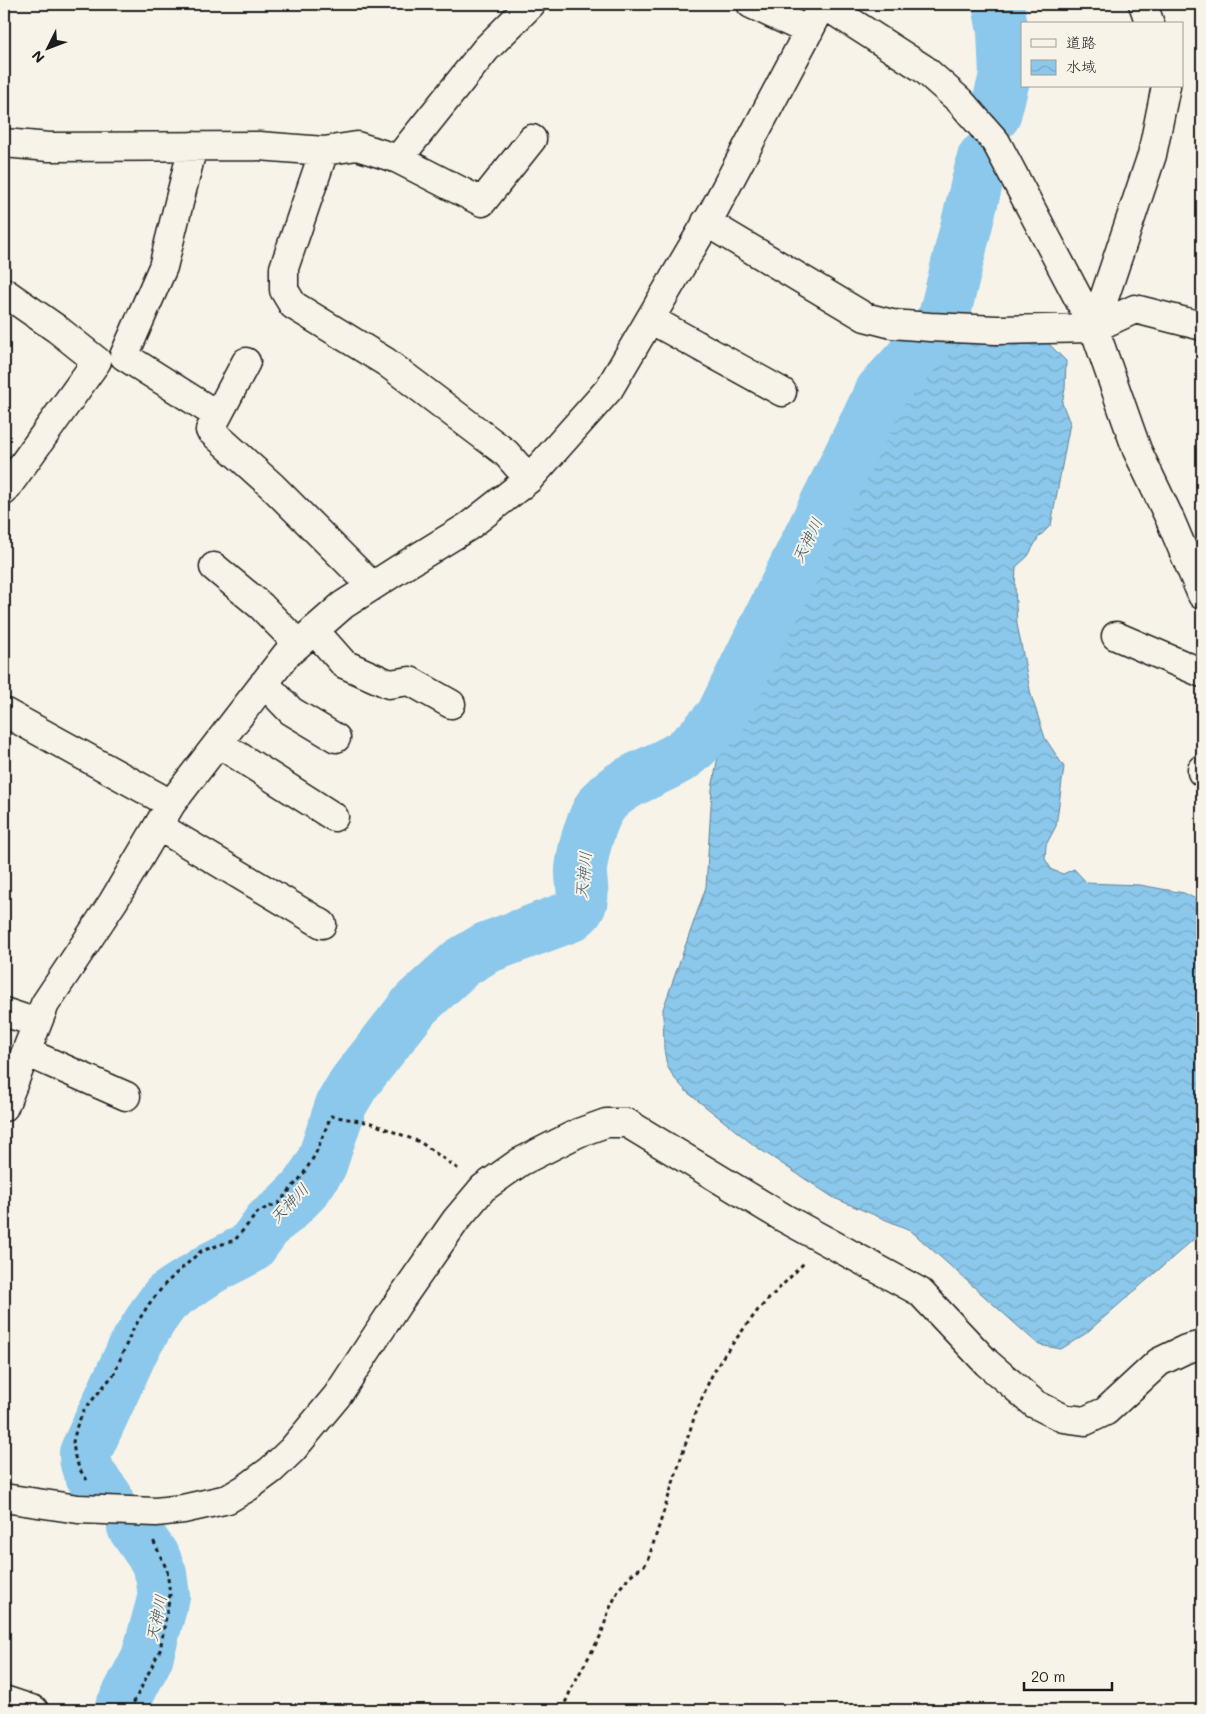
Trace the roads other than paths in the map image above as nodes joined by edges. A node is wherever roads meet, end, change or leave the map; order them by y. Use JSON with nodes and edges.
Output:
{"nodes":[{"id":1,"x":531,"y":4,"type":"edge"},
{"id":2,"x":751,"y":4,"type":"edge"},
{"id":3,"x":823,"y":4,"type":"edge"},
{"id":4,"x":1143,"y":4,"type":"edge"},
{"id":5,"x":1149,"y":22,"type":"edge"},
{"id":6,"x":809,"y":31,"type":"junction"},
{"id":7,"x":1166,"y":88,"type":"edge"},
{"id":8,"x":532,"y":139,"type":"dead end"},
{"id":9,"x":4,"y":143,"type":"edge"},
{"id":10,"x":194,"y":146,"type":"junction"},
{"id":11,"x":324,"y":151,"type":"junction"},
{"id":12,"x":398,"y":159,"type":"junction"},
{"id":13,"x":706,"y":222,"type":"junction"},
{"id":14,"x":4,"y":292,"type":"edge"},
{"id":15,"x":650,"y":320,"type":"junction"},
{"id":16,"x":1202,"y":326,"type":"edge"},
{"id":17,"x":1094,"y":328,"type":"junction"},
{"id":18,"x":124,"y":356,"type":"junction"},
{"id":19,"x":97,"y":361,"type":"junction"},
{"id":20,"x":246,"y":362,"type":"dead end"},
{"id":21,"x":782,"y":392,"type":"dead end"},
{"id":22,"x":217,"y":415,"type":"junction"},
{"id":23,"x":530,"y":479,"type":"junction"},
{"id":24,"x":4,"y":491,"type":"edge"},
{"id":25,"x":214,"y":567,"type":"dead end"},
{"id":26,"x":372,"y":586,"type":"junction"},
{"id":27,"x":1202,"y":595,"type":"edge"},
{"id":28,"x":1116,"y":636,"type":"dead end"},
{"id":29,"x":306,"y":637,"type":"junction"},
{"id":30,"x":1202,"y":673,"type":"edge"},
{"id":31,"x":264,"y":683,"type":"junction"},
{"id":32,"x":451,"y":704,"type":"dead end"},
{"id":33,"x":7,"y":720,"type":"edge"},
{"id":34,"x":336,"y":738,"type":"dead end"},
{"id":35,"x":218,"y":743,"type":"junction"},
{"id":36,"x":164,"y":815,"type":"junction"},
{"id":37,"x":334,"y":817,"type":"dead end"},
{"id":38,"x":322,"y":924,"type":"dead end"},
{"id":39,"x":4,"y":1012,"type":"edge"},
{"id":40,"x":38,"y":1024,"type":"junction"},
{"id":41,"x":26,"y":1052,"type":"junction"},
{"id":42,"x":126,"y":1096,"type":"dead end"},
{"id":43,"x":4,"y":1107,"type":"edge"},
{"id":44,"x":1202,"y":1345,"type":"edge"},
{"id":45,"x":4,"y":1498,"type":"edge"},
{"id":46,"x":4,"y":1700,"type":"edge"},
{"id":47,"x":34,"y":1710,"type":"edge"}],
"edges":[{"from":1,"to":12,"type":"street"},
{"from":2,"to":6,"type":"street"},
{"from":3,"to":6,"type":"street"},
{"from":3,"to":17,"type":"street"},
{"from":4,"to":5,"type":"street"},
{"from":6,"to":13,"type":"street"},
{"from":7,"to":17,"type":"street"},
{"from":8,"to":12,"type":"street"},
{"from":9,"to":10,"type":"street"},
{"from":10,"to":11,"type":"street"},
{"from":10,"to":18,"type":"street"},
{"from":11,"to":12,"type":"street"},
{"from":11,"to":23,"type":"street"},
{"from":13,"to":15,"type":"street"},
{"from":13,"to":17,"type":"street"},
{"from":14,"to":19,"type":"street"},
{"from":15,"to":21,"type":"street"},
{"from":15,"to":23,"type":"street"},
{"from":16,"to":17,"type":"street"},
{"from":17,"to":27,"type":"street"},
{"from":18,"to":19,"type":"street"},
{"from":18,"to":22,"type":"street"},
{"from":19,"to":24,"type":"street"},
{"from":20,"to":22,"type":"street"},
{"from":22,"to":26,"type":"street"},
{"from":23,"to":26,"type":"street"},
{"from":25,"to":29,"type":"street"},
{"from":26,"to":29,"type":"street"},
{"from":28,"to":30,"type":"street"},
{"from":29,"to":31,"type":"street"},
{"from":29,"to":32,"type":"street"},
{"from":31,"to":34,"type":"street"},
{"from":31,"to":35,"type":"street"},
{"from":33,"to":36,"type":"street"},
{"from":35,"to":36,"type":"street"},
{"from":35,"to":37,"type":"street"},
{"from":36,"to":38,"type":"street"},
{"from":36,"to":40,"type":"street"},
{"from":39,"to":40,"type":"street"},
{"from":40,"to":41,"type":"street"},
{"from":41,"to":42,"type":"street"},
{"from":41,"to":43,"type":"street"},
{"from":44,"to":45,"type":"street"},
{"from":46,"to":47,"type":"street"}]}
